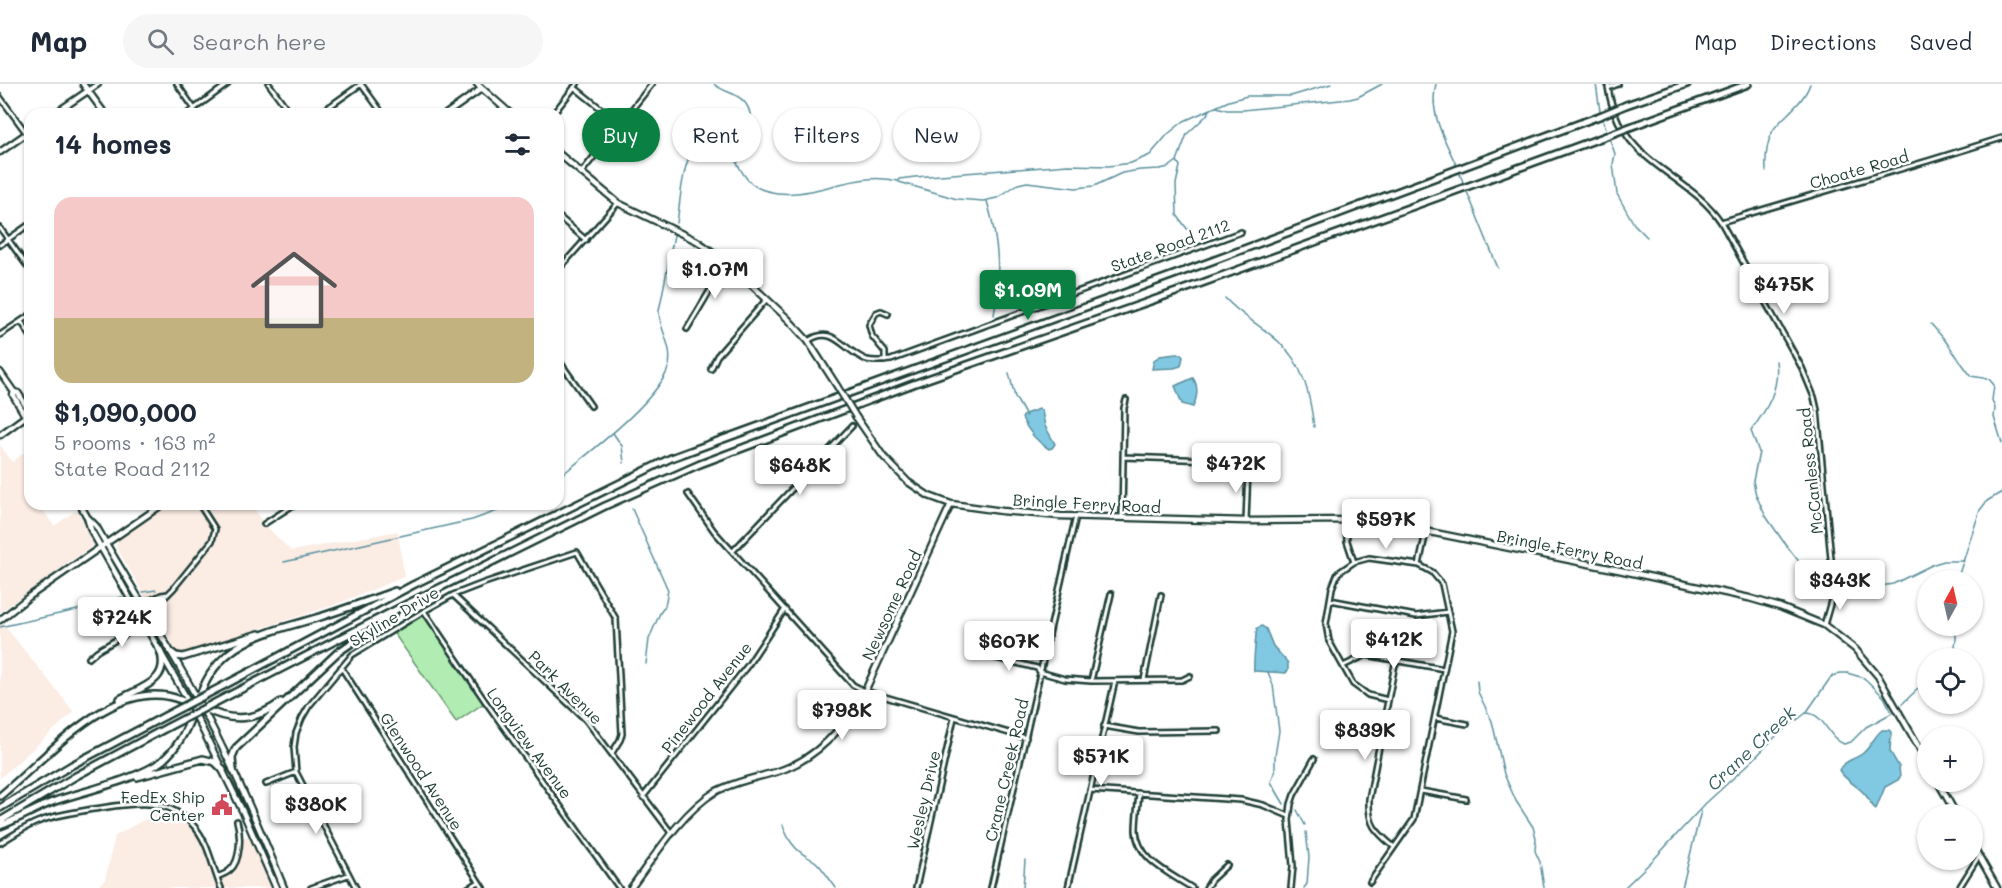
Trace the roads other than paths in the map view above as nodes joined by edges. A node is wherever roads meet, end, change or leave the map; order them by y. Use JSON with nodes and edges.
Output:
{"nodes":[{"id":1,"x":83,"y":84,"type":"edge"},
{"id":2,"x":98,"y":84,"type":"edge"},
{"id":3,"x":177,"y":84,"type":"edge"},
{"id":4,"x":228,"y":84,"type":"edge"},
{"id":5,"x":270,"y":84,"type":"edge"},
{"id":6,"x":361,"y":84,"type":"edge"},
{"id":7,"x":477,"y":84,"type":"edge"},
{"id":8,"x":652,"y":84,"type":"edge"},
{"id":9,"x":1618,"y":84,"type":"edge"},
{"id":10,"x":1687,"y":84,"type":"edge"},
{"id":11,"x":1748,"y":84,"type":"edge"},
{"id":12,"x":576,"y":86,"type":"edge"},
{"id":13,"x":1608,"y":86,"type":"edge"},
{"id":14,"x":481,"y":89,"type":"junction"},
{"id":15,"x":88,"y":91,"type":"junction"},
{"id":16,"x":0,"y":97,"type":"edge"},
{"id":17,"x":63,"y":108,"type":"edge"},
{"id":18,"x":101,"y":108,"type":"edge"},
{"id":19,"x":193,"y":108,"type":"edge"},
{"id":20,"x":195,"y":108,"type":"edge"},
{"id":21,"x":287,"y":108,"type":"edge"},
{"id":22,"x":327,"y":108,"type":"edge"},
{"id":23,"x":379,"y":108,"type":"edge"},
{"id":24,"x":454,"y":108,"type":"edge"},
{"id":25,"x":504,"y":108,"type":"edge"},
{"id":26,"x":558,"y":108,"type":"edge"},
{"id":27,"x":601,"y":108,"type":"edge"},
{"id":28,"x":633,"y":108,"type":"edge"},
{"id":29,"x":24,"y":128,"type":"edge"},
{"id":30,"x":24,"y":137,"type":"edge"},
{"id":31,"x":2002,"y":138,"type":"edge"},
{"id":32,"x":0,"y":152,"type":"edge"},
{"id":33,"x":564,"y":158,"type":"edge"},
{"id":34,"x":589,"y":162,"type":"edge"},
{"id":35,"x":581,"y":172,"type":"junction"},
{"id":36,"x":618,"y":203,"type":"junction"},
{"id":37,"x":564,"y":221,"type":"edge"},
{"id":38,"x":1721,"y":222,"type":"junction"},
{"id":39,"x":0,"y":228,"type":"edge"},
{"id":40,"x":24,"y":228,"type":"edge"},
{"id":41,"x":1241,"y":232,"type":"dead end"},
{"id":42,"x":8,"y":239,"type":"junction"},
{"id":43,"x":586,"y":240,"type":"junction"},
{"id":44,"x":0,"y":245,"type":"edge"},
{"id":45,"x":24,"y":262,"type":"edge"},
{"id":46,"x":727,"y":262,"type":"junction"},
{"id":47,"x":564,"y":264,"type":"edge"},
{"id":48,"x":768,"y":298,"type":"junction"},
{"id":49,"x":888,"y":314,"type":"dead end"},
{"id":50,"x":24,"y":319,"type":"edge"},
{"id":51,"x":21,"y":321,"type":"junction"},
{"id":52,"x":24,"y":326,"type":"edge"},
{"id":53,"x":687,"y":329,"type":"dead end"},
{"id":54,"x":0,"y":335,"type":"edge"},
{"id":55,"x":808,"y":341,"type":"junction"},
{"id":56,"x":885,"y":361,"type":"junction"},
{"id":57,"x":564,"y":367,"type":"edge"},
{"id":58,"x":711,"y":369,"type":"dead end"},
{"id":59,"x":0,"y":372,"type":"edge"},
{"id":60,"x":1126,"y":400,"type":"dead end"},
{"id":61,"x":24,"y":406,"type":"edge"},
{"id":62,"x":591,"y":406,"type":"dead end"},
{"id":63,"x":24,"y":417,"type":"edge"},
{"id":64,"x":852,"y":426,"type":"dead end"},
{"id":65,"x":0,"y":435,"type":"edge"},
{"id":66,"x":1123,"y":457,"type":"junction"},
{"id":67,"x":688,"y":494,"type":"dead end"},
{"id":68,"x":951,"y":504,"type":"junction"},
{"id":69,"x":83,"y":510,"type":"edge"},
{"id":70,"x":154,"y":510,"type":"edge"},
{"id":71,"x":203,"y":510,"type":"edge"},
{"id":72,"x":284,"y":510,"type":"edge"},
{"id":73,"x":1076,"y":516,"type":"junction"},
{"id":74,"x":87,"y":517,"type":"junction"},
{"id":75,"x":1122,"y":517,"type":"junction"},
{"id":76,"x":1346,"y":520,"type":"junction"},
{"id":77,"x":1246,"y":521,"type":"junction"},
{"id":78,"x":264,"y":524,"type":"dead end"},
{"id":79,"x":1426,"y":531,"type":"junction"},
{"id":80,"x":106,"y":543,"type":"junction"},
{"id":81,"x":100,"y":547,"type":"junction"},
{"id":82,"x":733,"y":551,"type":"junction"},
{"id":83,"x":1354,"y":562,"type":"junction"},
{"id":84,"x":1419,"y":565,"type":"junction"},
{"id":85,"x":413,"y":585,"type":"junction"},
{"id":86,"x":1111,"y":594,"type":"dead end"},
{"id":87,"x":453,"y":595,"type":"junction"},
{"id":88,"x":1161,"y":595,"type":"dead end"},
{"id":89,"x":1330,"y":600,"type":"junction"},
{"id":90,"x":407,"y":604,"type":"junction"},
{"id":91,"x":144,"y":605,"type":"junction"},
{"id":92,"x":785,"y":609,"type":"junction"},
{"id":93,"x":424,"y":611,"type":"junction"},
{"id":94,"x":1448,"y":612,"type":"junction"},
{"id":95,"x":0,"y":620,"type":"edge"},
{"id":96,"x":145,"y":623,"type":"junction"},
{"id":97,"x":1824,"y":625,"type":"junction"},
{"id":98,"x":290,"y":626,"type":"junction"},
{"id":99,"x":160,"y":650,"type":"junction"},
{"id":100,"x":172,"y":652,"type":"junction"},
{"id":101,"x":988,"y":656,"type":"dead end"},
{"id":102,"x":89,"y":658,"type":"dead end"},
{"id":103,"x":1396,"y":659,"type":"junction"},
{"id":104,"x":1343,"y":666,"type":"junction"},
{"id":105,"x":341,"y":668,"type":"junction"},
{"id":106,"x":1444,"y":669,"type":"junction"},
{"id":107,"x":1040,"y":672,"type":"junction"},
{"id":108,"x":312,"y":676,"type":"junction"},
{"id":109,"x":1190,"y":676,"type":"dead end"},
{"id":110,"x":1144,"y":680,"type":"junction"},
{"id":111,"x":1091,"y":681,"type":"junction"},
{"id":112,"x":1115,"y":681,"type":"junction"},
{"id":113,"x":865,"y":691,"type":"junction"},
{"id":114,"x":1388,"y":700,"type":"junction"},
{"id":115,"x":196,"y":705,"type":"junction"},
{"id":116,"x":954,"y":718,"type":"junction"},
{"id":117,"x":1435,"y":718,"type":"junction"},
{"id":118,"x":85,"y":723,"type":"junction"},
{"id":119,"x":1467,"y":724,"type":"dead end"},
{"id":120,"x":1104,"y":726,"type":"junction"},
{"id":121,"x":1219,"y":731,"type":"dead end"},
{"id":122,"x":1026,"y":738,"type":"junction"},
{"id":123,"x":1917,"y":744,"type":"edge"},
{"id":124,"x":612,"y":753,"type":"junction"},
{"id":125,"x":1314,"y":759,"type":"dead end"},
{"id":126,"x":223,"y":770,"type":"junction"},
{"id":127,"x":233,"y":770,"type":"junction"},
{"id":128,"x":296,"y":772,"type":"junction"},
{"id":129,"x":266,"y":784,"type":"dead end"},
{"id":130,"x":95,"y":788,"type":"junction"},
{"id":131,"x":1090,"y":790,"type":"junction"},
{"id":132,"x":1421,"y":791,"type":"junction"},
{"id":133,"x":1139,"y":793,"type":"junction"},
{"id":134,"x":0,"y":796,"type":"edge"},
{"id":135,"x":643,"y":797,"type":"junction"},
{"id":136,"x":1466,"y":799,"type":"dead end"},
{"id":137,"x":0,"y":808,"type":"edge"},
{"id":138,"x":1289,"y":816,"type":"junction"},
{"id":139,"x":0,"y":821,"type":"edge"},
{"id":140,"x":237,"y":821,"type":"dead end"},
{"id":141,"x":0,"y":826,"type":"edge"},
{"id":142,"x":672,"y":834,"type":"junction"},
{"id":143,"x":0,"y":843,"type":"edge"},
{"id":144,"x":1394,"y":847,"type":"junction"},
{"id":145,"x":1983,"y":863,"type":"edge"},
{"id":146,"x":1227,"y":865,"type":"dead end"},
{"id":147,"x":1970,"y":870,"type":"edge"},
{"id":148,"x":348,"y":875,"type":"junction"},
{"id":149,"x":217,"y":877,"type":"junction"},
{"id":150,"x":479,"y":882,"type":"junction"},
{"id":151,"x":1370,"y":882,"type":"dead end"},
{"id":152,"x":221,"y":888,"type":"edge"},
{"id":153,"x":276,"y":888,"type":"edge"},
{"id":154,"x":284,"y":888,"type":"edge"},
{"id":155,"x":311,"y":888,"type":"edge"},
{"id":156,"x":356,"y":888,"type":"edge"},
{"id":157,"x":468,"y":888,"type":"edge"},
{"id":158,"x":483,"y":888,"type":"edge"},
{"id":159,"x":619,"y":888,"type":"edge"},
{"id":160,"x":631,"y":888,"type":"edge"},
{"id":161,"x":916,"y":888,"type":"edge"},
{"id":162,"x":991,"y":888,"type":"edge"},
{"id":163,"x":1068,"y":888,"type":"edge"},
{"id":164,"x":1192,"y":888,"type":"edge"},
{"id":165,"x":1206,"y":888,"type":"edge"},
{"id":166,"x":1291,"y":888,"type":"edge"},
{"id":167,"x":1959,"y":888,"type":"edge"},
{"id":168,"x":1997,"y":888,"type":"edge"}],
"edges":[{"from":1,"to":15,"type":"street"},
{"from":2,"to":15,"type":"street"},
{"from":3,"to":19,"type":"street"},
{"from":4,"to":20,"type":"street"},
{"from":5,"to":21,"type":"street"},
{"from":6,"to":22,"type":"street"},
{"from":6,"to":23,"type":"street"},
{"from":7,"to":14,"type":"street"},
{"from":8,"to":28,"type":"street"},
{"from":9,"to":13,"type":"street"},
{"from":10,"to":85,"type":"highway","bridge":true},
{"from":11,"to":90,"type":"highway","bridge":true},
{"from":12,"to":26,"type":"street"},
{"from":12,"to":27,"type":"street"},
{"from":13,"to":38,"type":"street","name":"McCanless Road"},
{"from":14,"to":24,"type":"street"},
{"from":14,"to":25,"type":"street"},
{"from":15,"to":17,"type":"street"},
{"from":15,"to":18,"type":"street"},
{"from":16,"to":29,"type":"street"},
{"from":30,"to":32,"type":"street"},
{"from":31,"to":38,"type":"street","name":"Choate Road"},
{"from":33,"to":35,"type":"street","name":"Bringle Ferry Road"},
{"from":34,"to":35,"type":"street"},
{"from":35,"to":36,"type":"street","name":"Bringle Ferry Road"},
{"from":36,"to":43,"type":"street"},
{"from":36,"to":46,"type":"street","name":"Bringle Ferry Road"},
{"from":37,"to":43,"type":"street"},
{"from":38,"to":97,"type":"street","name":"McCanless Road"},
{"from":39,"to":42,"type":"street"},
{"from":40,"to":42,"type":"street"},
{"from":41,"to":56,"type":"street","name":"State Road 2112"},
{"from":42,"to":44,"type":"street"},
{"from":42,"to":45,"type":"street"},
{"from":43,"to":47,"type":"street"},
{"from":46,"to":48,"type":"street","name":"Bringle Ferry Road"},
{"from":46,"to":53,"type":"street"},
{"from":48,"to":55,"type":"street","name":"Bringle Ferry Road"},
{"from":48,"to":58,"type":"street"},
{"from":49,"to":56,"type":"street"},
{"from":50,"to":51,"type":"street"},
{"from":51,"to":52,"type":"street"},
{"from":51,"to":54,"type":"street"},
{"from":55,"to":56,"type":"street"},
{"from":55,"to":68,"type":"street","name":"Bringle Ferry Road","bridge":true},
{"from":57,"to":62,"type":"street"},
{"from":59,"to":61,"type":"street"},
{"from":60,"to":66,"type":"street"},
{"from":63,"to":65,"type":"street"},
{"from":64,"to":82,"type":"street"},
{"from":66,"to":75,"type":"street"},
{"from":66,"to":77,"type":"street"},
{"from":67,"to":82,"type":"street"},
{"from":68,"to":73,"type":"street","name":"Bringle Ferry Road"},
{"from":68,"to":113,"type":"street","name":"Newsome Road"},
{"from":69,"to":74,"type":"street"},
{"from":70,"to":80,"type":"street"},
{"from":71,"to":91,"type":"street"},
{"from":72,"to":78,"type":"street"},
{"from":73,"to":75,"type":"street","name":"Bringle Ferry Road"},
{"from":73,"to":107,"type":"street","name":"Crane Creek Road"},
{"from":74,"to":80,"type":"street"},
{"from":74,"to":81,"type":"street"},
{"from":75,"to":77,"type":"street","name":"Bringle Ferry Road"},
{"from":76,"to":77,"type":"street","name":"Bringle Ferry Road"},
{"from":76,"to":79,"type":"street","name":"Bringle Ferry Road"},
{"from":76,"to":83,"type":"street"},
{"from":79,"to":84,"type":"street"},
{"from":79,"to":97,"type":"street","name":"Bringle Ferry Road"},
{"from":80,"to":81,"type":"street"},
{"from":80,"to":91,"type":"street"},
{"from":81,"to":95,"type":"street"},
{"from":81,"to":96,"type":"street"},
{"from":82,"to":92,"type":"street"},
{"from":83,"to":84,"type":"street"},
{"from":83,"to":89,"type":"street"},
{"from":84,"to":94,"type":"street"},
{"from":85,"to":98,"type":"highway"},
{"from":85,"to":137,"type":"highway","bridge":true},
{"from":86,"to":111,"type":"street"},
{"from":87,"to":93,"type":"street","name":"Skyline Drive"},
{"from":87,"to":124,"type":"street","name":"Park Avenue"},
{"from":87,"to":124,"type":"street","name":"Skyline Drive"},
{"from":88,"to":110,"type":"street"},
{"from":89,"to":94,"type":"street"},
{"from":89,"to":104,"type":"street"},
{"from":90,"to":108,"type":"highway"},
{"from":90,"to":139,"type":"highway","bridge":true},
{"from":91,"to":100,"type":"street"},
{"from":92,"to":113,"type":"street"},
{"from":92,"to":135,"type":"street","name":"Pinewood Avenue"},
{"from":93,"to":105,"type":"street","name":"Skyline Drive"},
{"from":93,"to":159,"type":"street","name":"Longview Avenue"},
{"from":94,"to":106,"type":"street"},
{"from":96,"to":99,"type":"street"},
{"from":96,"to":102,"type":"street"},
{"from":97,"to":123,"type":"street","name":"Bringle Ferry Road"},
{"from":98,"to":100,"type":"highway"},
{"from":98,"to":115,"type":"highway"},
{"from":99,"to":115,"type":"street"},
{"from":99,"to":118,"type":"highway"},
{"from":100,"to":115,"type":"street"},
{"from":101,"to":107,"type":"street"},
{"from":103,"to":104,"type":"street"},
{"from":103,"to":106,"type":"street"},
{"from":103,"to":114,"type":"street"},
{"from":104,"to":114,"type":"street"},
{"from":105,"to":128,"type":"street","name":"Skyline Drive"},
{"from":105,"to":150,"type":"street","name":"Glenwood Avenue"},
{"from":106,"to":117,"type":"street"},
{"from":107,"to":111,"type":"street"},
{"from":107,"to":122,"type":"street","name":"Crane Creek Road"},
{"from":108,"to":115,"type":"highway"},
{"from":108,"to":127,"type":"highway"},
{"from":109,"to":110,"type":"street"},
{"from":110,"to":112,"type":"street"},
{"from":111,"to":112,"type":"street"},
{"from":112,"to":120,"type":"street"},
{"from":113,"to":116,"type":"street"},
{"from":113,"to":142,"type":"street","name":"Newsome Road"},
{"from":114,"to":144,"type":"street"},
{"from":115,"to":118,"type":"highway"},
{"from":115,"to":126,"type":"street"},
{"from":115,"to":127,"type":"street"},
{"from":115,"to":130,"type":"highway"},
{"from":116,"to":122,"type":"street"},
{"from":116,"to":161,"type":"street","name":"Wesley Drive"},
{"from":117,"to":119,"type":"street"},
{"from":117,"to":132,"type":"street"},
{"from":118,"to":134,"type":"highway"},
{"from":120,"to":121,"type":"street"},
{"from":120,"to":131,"type":"street"},
{"from":122,"to":162,"type":"street","name":"Crane Creek Road"},
{"from":124,"to":135,"type":"street","name":"Park Avenue"},
{"from":125,"to":138,"type":"street"},
{"from":126,"to":130,"type":"highway"},
{"from":126,"to":153,"type":"street"},
{"from":127,"to":154,"type":"street"},
{"from":128,"to":129,"type":"street"},
{"from":128,"to":148,"type":"street"},
{"from":130,"to":141,"type":"highway"},
{"from":131,"to":133,"type":"street"},
{"from":131,"to":163,"type":"street"},
{"from":132,"to":136,"type":"street"},
{"from":132,"to":144,"type":"street"},
{"from":133,"to":138,"type":"street"},
{"from":133,"to":164,"type":"street"},
{"from":135,"to":142,"type":"street","name":"Park Avenue"},
{"from":138,"to":166,"type":"street"},
{"from":140,"to":149,"type":"street"},
{"from":142,"to":160,"type":"street","name":"Newsome Road"},
{"from":143,"to":149,"type":"street"},
{"from":144,"to":151,"type":"street"},
{"from":145,"to":168,"type":"street"},
{"from":146,"to":165,"type":"street"},
{"from":147,"to":167,"type":"street"},
{"from":148,"to":155,"type":"street"},
{"from":148,"to":156,"type":"street"},
{"from":149,"to":152,"type":"street"},
{"from":150,"to":157,"type":"street"},
{"from":150,"to":158,"type":"street","name":"Glenwood Avenue"}]}
